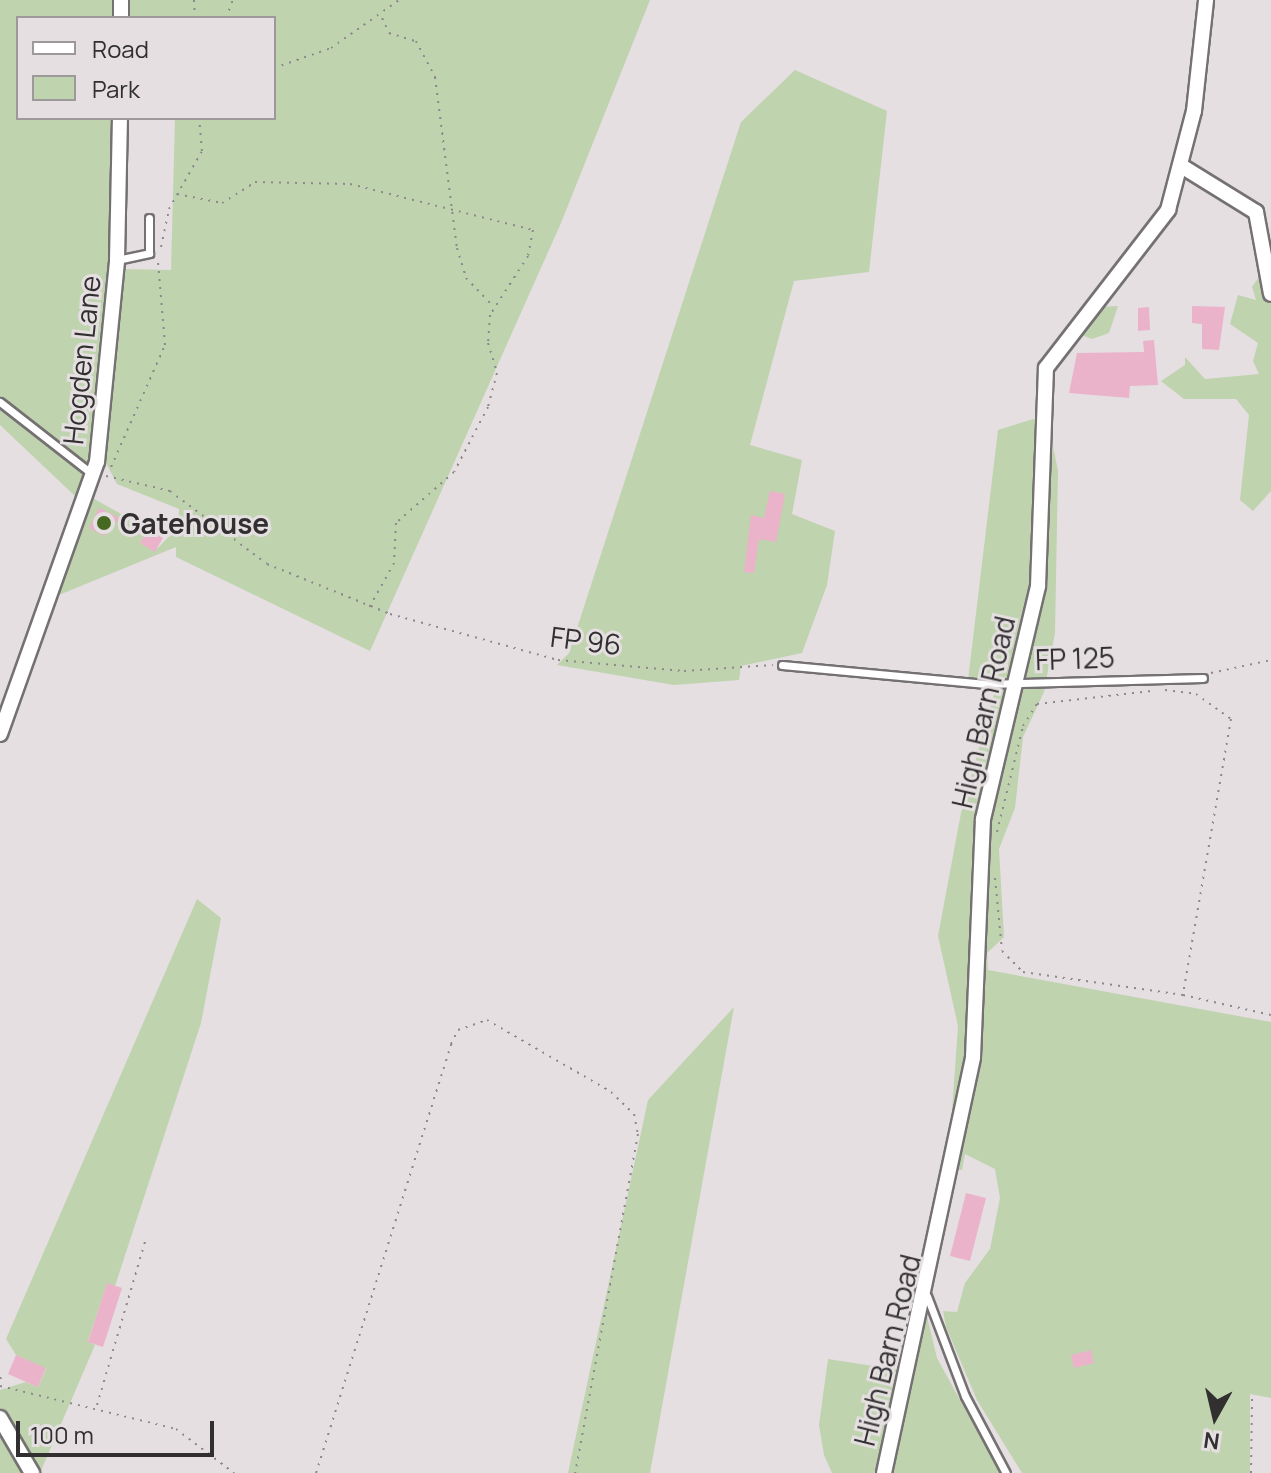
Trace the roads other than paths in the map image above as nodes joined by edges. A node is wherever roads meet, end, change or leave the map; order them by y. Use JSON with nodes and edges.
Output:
{"nodes":[{"id":1,"x":1206,"y":0,"type":"edge"},
{"id":2,"x":120,"y":120,"type":"edge"},
{"id":3,"x":1183,"y":167,"type":"junction"},
{"id":4,"x":149,"y":218,"type":"dead end"},
{"id":5,"x":117,"y":260,"type":"junction"},
{"id":6,"x":1271,"y":294,"type":"edge"},
{"id":7,"x":0,"y":402,"type":"edge"},
{"id":8,"x":100,"y":475,"type":"junction"},
{"id":9,"x":782,"y":665,"type":"road end"},
{"id":10,"x":1203,"y":678,"type":"road end"},
{"id":11,"x":1021,"y":682,"type":"junction"},
{"id":12,"x":0,"y":734,"type":"edge"},
{"id":13,"x":927,"y":1296,"type":"junction"},
{"id":14,"x":0,"y":1418,"type":"edge"},
{"id":15,"x":32,"y":1473,"type":"edge"},
{"id":16,"x":884,"y":1473,"type":"edge"},
{"id":17,"x":1006,"y":1473,"type":"edge"}],
"edges":[{"from":1,"to":3,"type":"street","name":"High Barn Road"},
{"from":2,"to":5,"type":"street","name":"Hogden Lane"},
{"from":3,"to":6,"type":"street"},
{"from":3,"to":11,"type":"street","name":"High Barn Road"},
{"from":4,"to":5,"type":"lane"},
{"from":5,"to":8,"type":"street","name":"Hogden Lane"},
{"from":7,"to":8,"type":"lane"},
{"from":8,"to":12,"type":"street","name":"Hogden Lane"},
{"from":9,"to":11,"type":"lane","name":"FP 125"},
{"from":10,"to":11,"type":"lane","name":"FP 125"},
{"from":11,"to":13,"type":"street","name":"High Barn Road"},
{"from":13,"to":16,"type":"street","name":"High Barn Road"},
{"from":13,"to":17,"type":"lane"},
{"from":14,"to":15,"type":"street"}]}
